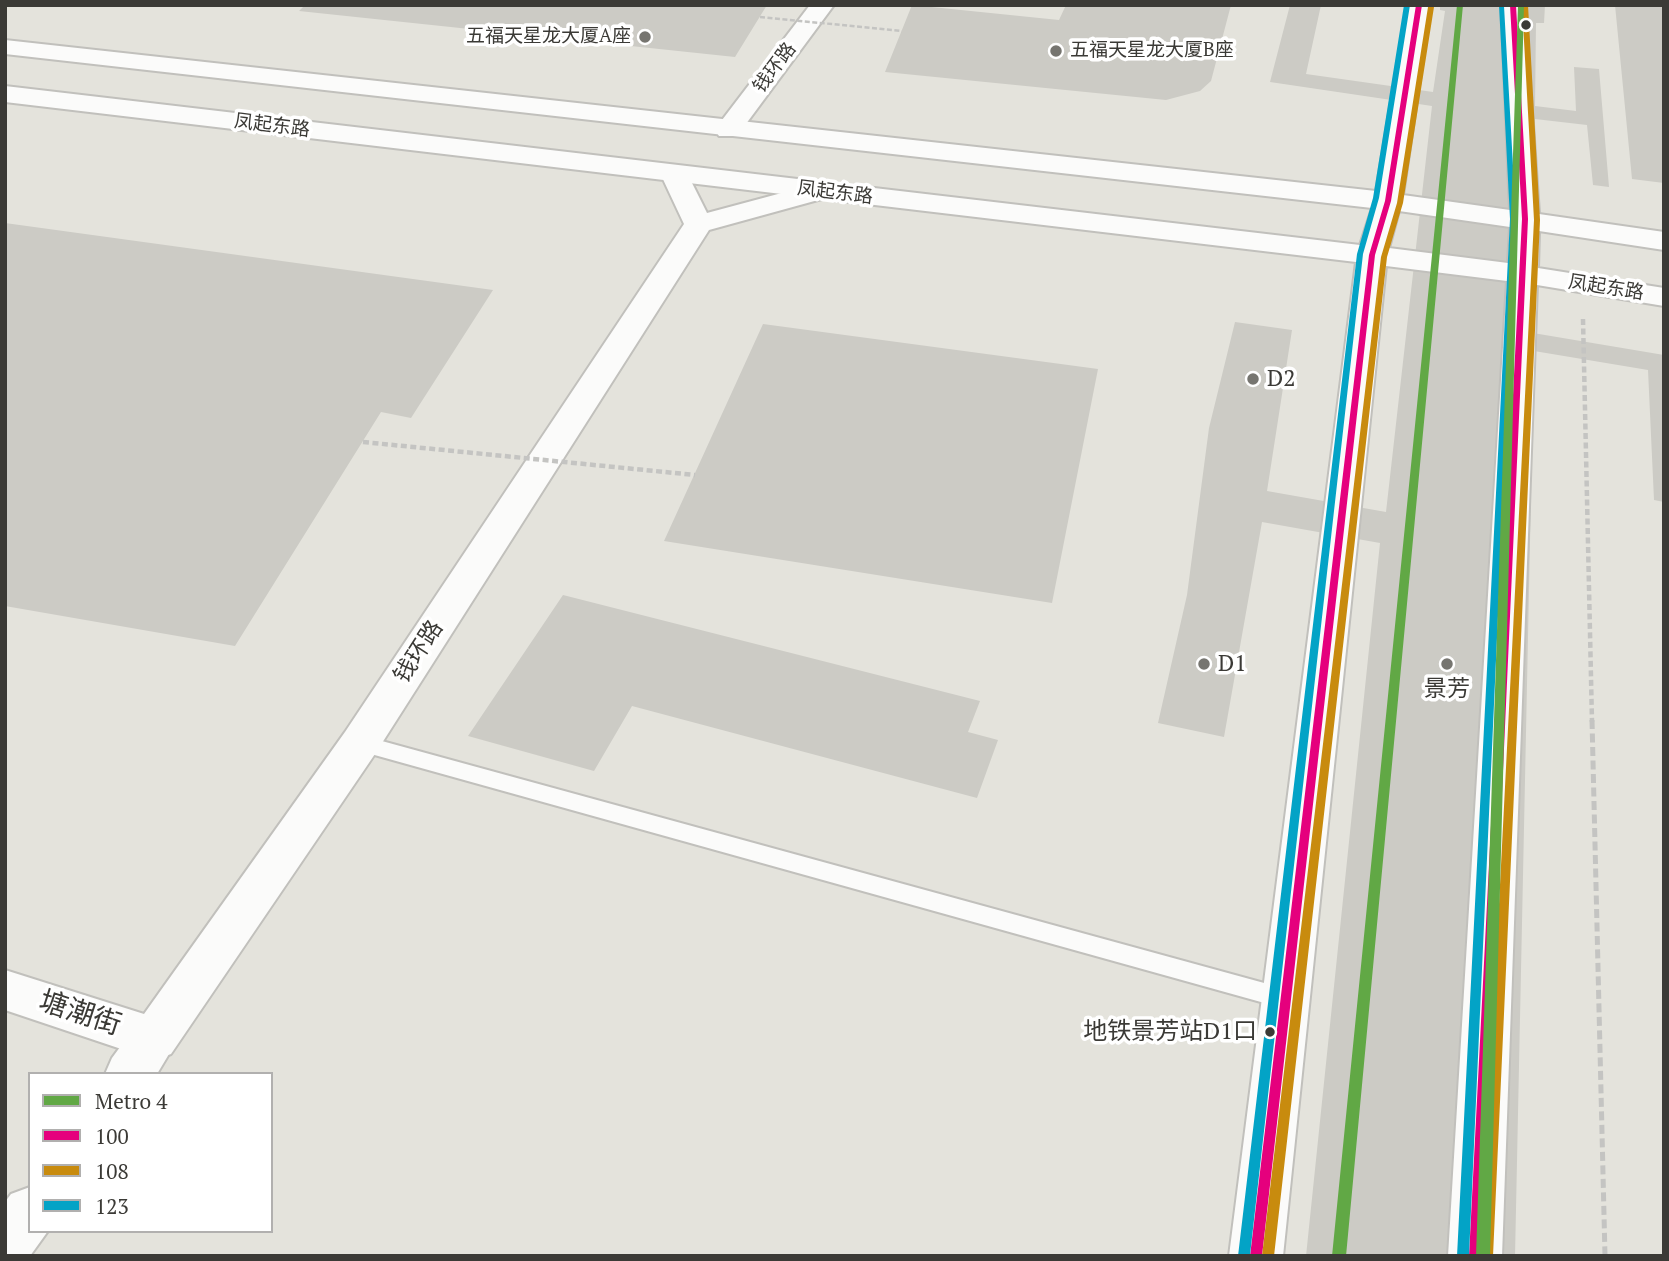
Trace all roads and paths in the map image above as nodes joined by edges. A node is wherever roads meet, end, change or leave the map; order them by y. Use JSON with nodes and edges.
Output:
{"nodes":[{"id":1,"x":822,"y":5,"type":"edge"},
{"id":2,"x":1419,"y":5,"type":"edge"},
{"id":3,"x":1513,"y":5,"type":"edge"},
{"id":4,"x":760,"y":17,"type":"dead end"},
{"id":5,"x":902,"y":31,"type":"dead end"},
{"id":6,"x":5,"y":47,"type":"edge"},
{"id":7,"x":5,"y":94,"type":"edge"},
{"id":8,"x":728,"y":130,"type":"junction"},
{"id":9,"x":675,"y":175,"type":"junction"},
{"id":10,"x":818,"y":191,"type":"junction"},
{"id":11,"x":1388,"y":201,"type":"junction"},
{"id":12,"x":1525,"y":219,"type":"junction"},
{"id":13,"x":698,"y":223,"type":"junction"},
{"id":14,"x":1664,"y":241,"type":"edge"},
{"id":15,"x":1372,"y":255,"type":"junction"},
{"id":16,"x":1522,"y":274,"type":"junction"},
{"id":17,"x":1582,"y":284,"type":"junction"},
{"id":18,"x":1664,"y":298,"type":"edge"},
{"id":19,"x":363,"y":442,"type":"dead end"},
{"id":20,"x":695,"y":475,"type":"dead end"},
{"id":21,"x":360,"y":743,"type":"junction"},
{"id":22,"x":5,"y":990,"type":"edge"},
{"id":23,"x":1286,"y":999,"type":"junction"},
{"id":24,"x":141,"y":1056,"type":"edge"},
{"id":25,"x":28,"y":1215,"type":"edge"},
{"id":26,"x":5,"y":1246,"type":"edge"},
{"id":27,"x":1256,"y":1256,"type":"edge"},
{"id":28,"x":1475,"y":1256,"type":"edge"},
{"id":29,"x":1605,"y":1256,"type":"edge"}],
"edges":[{"from":1,"to":8,"type":"main road","name":"钱环路"},
{"from":2,"to":11,"type":"main road"},
{"from":3,"to":12,"type":"main road"},
{"from":4,"to":5,"type":"path","bridge":true},
{"from":6,"to":8,"type":"main road"},
{"from":7,"to":9,"type":"main road","name":"凤起东路"},
{"from":8,"to":11,"type":"main road"},
{"from":9,"to":10,"type":"main road","name":"凤起东路"},
{"from":9,"to":13,"type":"main road"},
{"from":10,"to":13,"type":"main road"},
{"from":10,"to":15,"type":"main road","name":"凤起东路"},
{"from":11,"to":12,"type":"main road"},
{"from":11,"to":15,"type":"main road"},
{"from":12,"to":14,"type":"main road"},
{"from":12,"to":16,"type":"main road"},
{"from":13,"to":21,"type":"main road","name":"钱环路"},
{"from":15,"to":16,"type":"main road","name":"凤起东路"},
{"from":15,"to":23,"type":"main road"},
{"from":16,"to":17,"type":"main road","name":"凤起东路"},
{"from":16,"to":28,"type":"main road"},
{"from":17,"to":18,"type":"main road","name":"凤起东路"},
{"from":17,"to":29,"type":"path"},
{"from":19,"to":20,"type":"path","bridge":true},
{"from":21,"to":23,"type":"lane"},
{"from":21,"to":24,"type":"main road","name":"钱环路"},
{"from":22,"to":24,"type":"main road","name":"塘潮街"},
{"from":23,"to":27,"type":"main road"},
{"from":25,"to":26,"type":"main road"}]}
